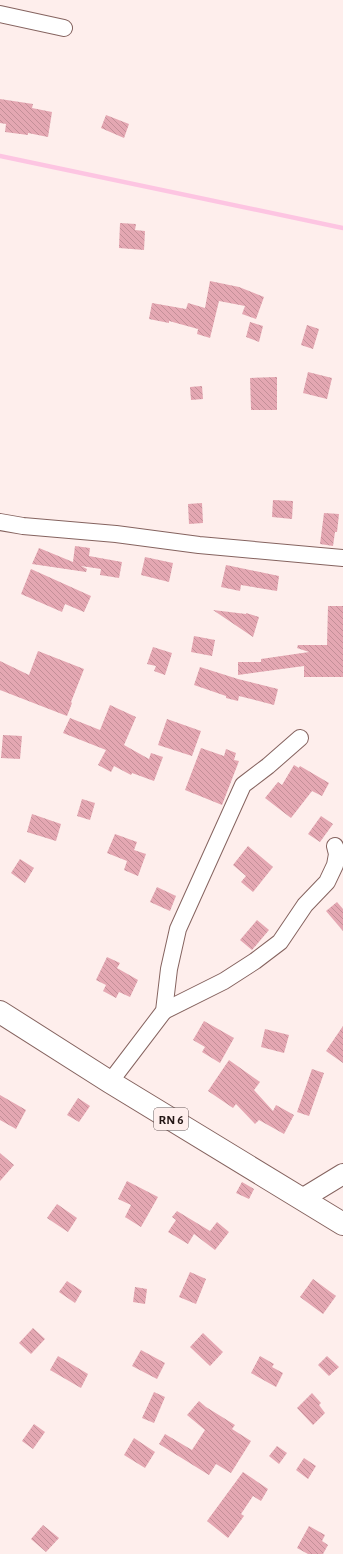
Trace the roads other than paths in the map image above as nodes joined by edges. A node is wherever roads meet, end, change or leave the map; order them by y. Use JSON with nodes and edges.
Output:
{"nodes":[{"id":1,"x":0,"y":14,"type":"edge"},
{"id":2,"x":64,"y":28,"type":"dead end"},
{"id":3,"x":0,"y":522,"type":"edge"},
{"id":4,"x":343,"y":558,"type":"edge"},
{"id":5,"x":300,"y":738,"type":"dead end"},
{"id":6,"x":335,"y":846,"type":"dead end"},
{"id":7,"x":164,"y":1011,"type":"junction"},
{"id":8,"x":0,"y":1012,"type":"edge"},
{"id":9,"x":110,"y":1082,"type":"junction"},
{"id":10,"x":343,"y":1174,"type":"edge"},
{"id":11,"x":302,"y":1199,"type":"junction"},
{"id":12,"x":343,"y":1224,"type":"edge"}],
"edges":[{"from":1,"to":2,"type":"street"},
{"from":3,"to":4,"type":"street"},
{"from":5,"to":7,"type":"street"},
{"from":6,"to":7,"type":"street"},
{"from":7,"to":9,"type":"street"},
{"from":8,"to":9,"type":"main road","number":"RN 6"},
{"from":9,"to":11,"type":"main road","number":"RN 6"},
{"from":10,"to":11,"type":"street"},
{"from":11,"to":12,"type":"main road","number":"RN 6"}]}
